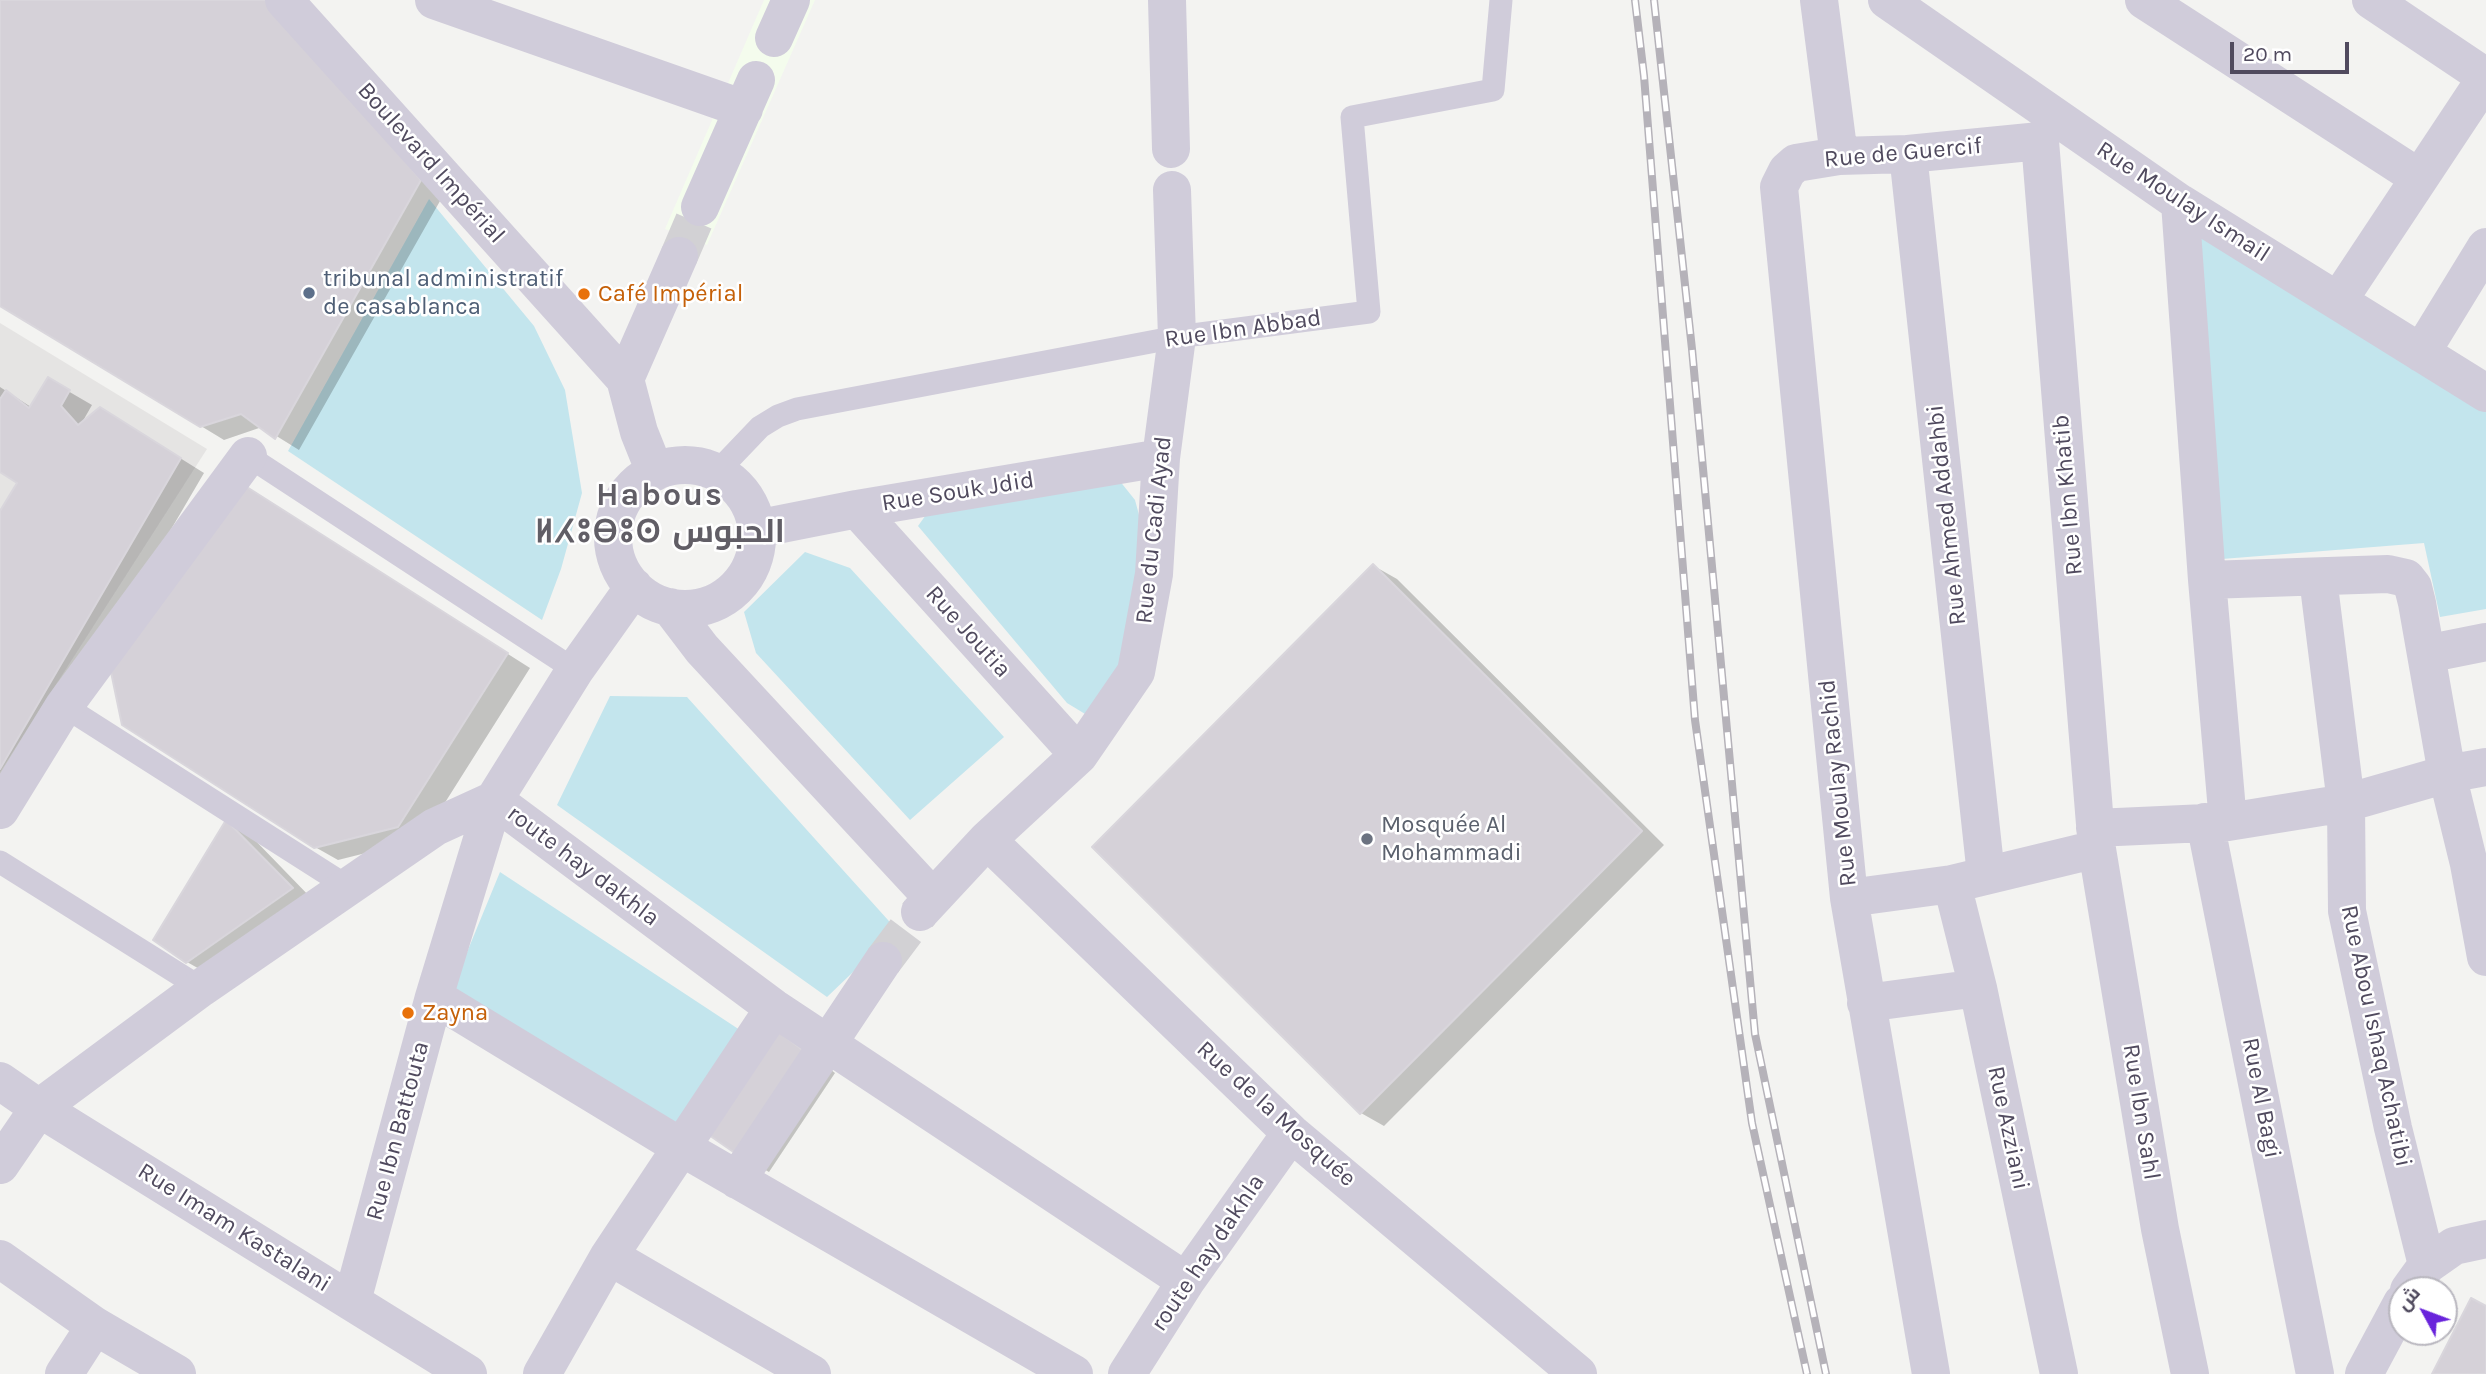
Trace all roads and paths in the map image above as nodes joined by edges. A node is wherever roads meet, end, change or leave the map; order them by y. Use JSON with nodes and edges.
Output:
{"nodes":[{"id":1,"x":284,"y":0,"type":"edge"},
{"id":2,"x":434,"y":0,"type":"edge"},
{"id":3,"x":791,"y":0,"type":"edge"},
{"id":4,"x":1167,"y":0,"type":"edge"},
{"id":5,"x":1501,"y":0,"type":"edge"},
{"id":6,"x":1819,"y":0,"type":"edge"},
{"id":7,"x":1887,"y":0,"type":"edge"},
{"id":8,"x":2144,"y":0,"type":"edge"},
{"id":9,"x":2371,"y":0,"type":"edge"},
{"id":10,"x":774,"y":38,"type":"dead end"},
{"id":11,"x":2486,"y":78,"type":"edge"},
{"id":12,"x":2046,"y":129,"type":"junction"},
{"id":13,"x":1171,"y":149,"type":"dead end"},
{"id":14,"x":1908,"y":154,"type":"junction"},
{"id":15,"x":1839,"y":156,"type":"junction"},
{"id":16,"x":2418,"y":177,"type":"junction"},
{"id":17,"x":1779,"y":187,"type":"joint"},
{"id":18,"x":1172,"y":190,"type":"dead end"},
{"id":19,"x":2180,"y":203,"type":"junction"},
{"id":20,"x":700,"y":207,"type":"tunnel mouth"},
{"id":21,"x":2486,"y":247,"type":"edge"},
{"id":22,"x":679,"y":256,"type":"tunnel mouth"},
{"id":23,"x":2338,"y":301,"type":"junction"},
{"id":24,"x":1177,"y":337,"type":"junction"},
{"id":25,"x":2421,"y":353,"type":"junction"},
{"id":26,"x":625,"y":379,"type":"junction"},
{"id":27,"x":2486,"y":393,"type":"edge"},
{"id":28,"x":248,"y":456,"type":"joint"},
{"id":29,"x":1161,"y":458,"type":"junction"},
{"id":30,"x":655,"y":472,"type":"junction"},
{"id":31,"x":717,"y":472,"type":"junction"},
{"id":32,"x":857,"y":509,"type":"junction"},
{"id":33,"x":756,"y":529,"type":"junction"},
{"id":34,"x":2318,"y":578,"type":"junction"},
{"id":35,"x":2207,"y":580,"type":"junction"},
{"id":36,"x":634,"y":587,"type":"junction"},
{"id":37,"x":670,"y":607,"type":"junction"},
{"id":38,"x":2486,"y":642,"type":"edge"},
{"id":39,"x":2426,"y":654,"type":"junction"},
{"id":40,"x":575,"y":670,"type":"junction"},
{"id":41,"x":65,"y":706,"type":"junction"},
{"id":42,"x":1079,"y":755,"type":"junction"},
{"id":43,"x":2486,"y":767,"type":"edge"},
{"id":44,"x":2448,"y":774,"type":"junction"},
{"id":45,"x":494,"y":800,"type":"junction"},
{"id":46,"x":2346,"y":803,"type":"junction"},
{"id":47,"x":0,"y":810,"type":"edge"},
{"id":48,"x":2217,"y":822,"type":"junction"},
{"id":49,"x":2096,"y":839,"type":"junction"},
{"id":50,"x":987,"y":840,"type":"junction"},
{"id":51,"x":0,"y":862,"type":"edge"},
{"id":52,"x":2478,"y":863,"type":"edge"},
{"id":53,"x":1969,"y":879,"type":"junction"},
{"id":54,"x":348,"y":887,"type":"junction"},
{"id":55,"x":1849,"y":898,"type":"junction"},
{"id":56,"x":2486,"y":957,"type":"edge"},
{"id":57,"x":883,"y":961,"type":"tunnel mouth"},
{"id":58,"x":201,"y":988,"type":"junction"},
{"id":59,"x":1978,"y":988,"type":"junction"},
{"id":60,"x":434,"y":997,"type":"junction"},
{"id":61,"x":1866,"y":1003,"type":"junction"},
{"id":62,"x":775,"y":1008,"type":"junction"},
{"id":63,"x":827,"y":1044,"type":"junction"},
{"id":64,"x":0,"y":1081,"type":"edge"},
{"id":65,"x":39,"y":1108,"type":"junction"},
{"id":66,"x":1291,"y":1133,"type":"junction"},
{"id":67,"x":681,"y":1147,"type":"junction"},
{"id":68,"x":0,"y":1165,"type":"edge"},
{"id":69,"x":737,"y":1180,"type":"junction"},
{"id":70,"x":2486,"y":1239,"type":"edge"},
{"id":71,"x":608,"y":1256,"type":"junction"},
{"id":72,"x":0,"y":1259,"type":"edge"},
{"id":73,"x":2418,"y":1276,"type":"edge"},
{"id":74,"x":2420,"y":1276,"type":"edge"},
{"id":75,"x":1186,"y":1281,"type":"junction"},
{"id":76,"x":352,"y":1301,"type":"junction"},
{"id":77,"x":95,"y":1326,"type":"junction"},
{"id":78,"x":2388,"y":1329,"type":"edge"},
{"id":79,"x":64,"y":1374,"type":"edge"},
{"id":80,"x":177,"y":1374,"type":"edge"},
{"id":81,"x":468,"y":1374,"type":"edge"},
{"id":82,"x":542,"y":1374,"type":"edge"},
{"id":83,"x":811,"y":1374,"type":"edge"},
{"id":84,"x":1074,"y":1374,"type":"edge"},
{"id":85,"x":1126,"y":1374,"type":"edge"},
{"id":86,"x":1578,"y":1374,"type":"edge"},
{"id":87,"x":1931,"y":1374,"type":"edge"},
{"id":88,"x":2059,"y":1374,"type":"edge"},
{"id":89,"x":2190,"y":1374,"type":"edge"},
{"id":90,"x":2315,"y":1374,"type":"edge"},
{"id":91,"x":2364,"y":1374,"type":"edge"}],
"edges":[{"from":1,"to":26,"type":"street","name":"Boulevard Impérial"},
{"from":2,"to":20,"type":"street"},
{"from":3,"to":10,"type":"street"},
{"from":4,"to":13,"type":"street"},
{"from":5,"to":24,"type":"lane","name":"Rue Ibn Abbad"},
{"from":6,"to":15,"type":"street"},
{"from":7,"to":12,"type":"street","name":"Rue Moulay Ismail"},
{"from":8,"to":16,"type":"street"},
{"from":9,"to":11,"type":"street"},
{"from":11,"to":16,"type":"street"},
{"from":12,"to":14,"type":"street","name":"Rue de Guercif"},
{"from":12,"to":19,"type":"street","name":"Rue Moulay Ismail"},
{"from":12,"to":49,"type":"street","name":"Rue Ibn Khatib"},
{"from":14,"to":15,"type":"street","name":"Rue de Guercif"},
{"from":14,"to":53,"type":"street","name":"Rue Ahmed Addahbi"},
{"from":15,"to":17,"type":"street","name":"Rue de Guercif"},
{"from":16,"to":23,"type":"street"},
{"from":17,"to":55,"type":"street","name":"Rue Moulay Rachid"},
{"from":18,"to":24,"type":"street","name":"Rue du Cadi Ayad"},
{"from":19,"to":23,"type":"street","name":"Rue Moulay Ismail"},
{"from":19,"to":35,"type":"street","name":"Rue Al Bagi"},
{"from":21,"to":25,"type":"street"},
{"from":22,"to":26,"type":"street"},
{"from":23,"to":25,"type":"street","name":"Rue Moulay Ismail"},
{"from":24,"to":29,"type":"street","name":"Rue du Cadi Ayad"},
{"from":24,"to":31,"type":"lane","name":"Rue Ibn Abbad"},
{"from":25,"to":27,"type":"street","name":"Rue Moulay Ismail"},
{"from":26,"to":30,"type":"street","name":"Boulevard Impérial"},
{"from":28,"to":40,"type":"lane"},
{"from":28,"to":41,"type":"street"},
{"from":29,"to":32,"type":"street","name":"Rue Souk Jdid"},
{"from":29,"to":42,"type":"street","name":"Rue du Cadi Ayad"},
{"from":30,"to":31,"type":"street"},
{"from":30,"to":36,"type":"street"},
{"from":31,"to":33,"type":"street"},
{"from":32,"to":33,"type":"street","name":"Rue Souk Jdid"},
{"from":32,"to":42,"type":"street","name":"Rue Joutia"},
{"from":33,"to":37,"type":"street"},
{"from":34,"to":35,"type":"street"},
{"from":34,"to":39,"type":"street"},
{"from":34,"to":46,"type":"street","name":"Rue Abou Ishaq Achatibi"},
{"from":35,"to":48,"type":"street","name":"Rue Al Bagi"},
{"from":36,"to":37,"type":"street"},
{"from":36,"to":40,"type":"street","name":"route hay dakhla"},
{"from":37,"to":50,"type":"street","name":"Rue du Cadi Ayad"},
{"from":38,"to":39,"type":"street"},
{"from":39,"to":44,"type":"street"},
{"from":40,"to":45,"type":"street","name":"route hay dakhla"},
{"from":41,"to":47,"type":"street"},
{"from":41,"to":54,"type":"lane"},
{"from":42,"to":50,"type":"street","name":"Rue du Cadi Ayad"},
{"from":43,"to":44,"type":"street"},
{"from":44,"to":46,"type":"street"},
{"from":44,"to":52,"type":"street"},
{"from":45,"to":54,"type":"street"},
{"from":45,"to":60,"type":"street","name":"Rue Ibn Battouta"},
{"from":45,"to":62,"type":"street","name":"route hay dakhla"},
{"from":46,"to":48,"type":"street"},
{"from":46,"to":73,"type":"street","name":"Rue Abou Ishaq Achatibi"},
{"from":48,"to":49,"type":"street"},
{"from":48,"to":90,"type":"street","name":"Rue Al Bagi"},
{"from":49,"to":53,"type":"street"},
{"from":49,"to":89,"type":"street","name":"Rue Ibn Sahl"},
{"from":50,"to":66,"type":"street","name":"Rue de la Mosquée"},
{"from":51,"to":58,"type":"lane"},
{"from":52,"to":56,"type":"street"},
{"from":53,"to":55,"type":"street"},
{"from":53,"to":59,"type":"street","name":"Rue Azziani"},
{"from":54,"to":58,"type":"street"},
{"from":55,"to":61,"type":"street","name":"Rue Moulay Rachid"},
{"from":57,"to":63,"type":"street"},
{"from":58,"to":65,"type":"street"},
{"from":59,"to":61,"type":"street"},
{"from":59,"to":88,"type":"street","name":"Rue Azziani"},
{"from":60,"to":67,"type":"street"},
{"from":60,"to":76,"type":"street","name":"Rue Ibn Battouta"},
{"from":61,"to":87,"type":"street","name":"Rue Moulay Rachid"},
{"from":62,"to":63,"type":"street","name":"route hay dakhla"},
{"from":62,"to":67,"type":"street"},
{"from":63,"to":69,"type":"street"},
{"from":63,"to":75,"type":"street","name":"route hay dakhla"},
{"from":64,"to":65,"type":"street","name":"Rue Imam Kastalani"},
{"from":65,"to":68,"type":"street"},
{"from":65,"to":76,"type":"street","name":"Rue Imam Kastalani"},
{"from":66,"to":75,"type":"street","name":"route hay dakhla"},
{"from":66,"to":86,"type":"street","name":"Rue de la Mosquée"},
{"from":67,"to":69,"type":"street"},
{"from":67,"to":71,"type":"street"},
{"from":69,"to":84,"type":"street"},
{"from":70,"to":74,"type":"street"},
{"from":71,"to":82,"type":"street"},
{"from":71,"to":83,"type":"street"},
{"from":72,"to":77,"type":"street"},
{"from":75,"to":85,"type":"street","name":"route hay dakhla"},
{"from":76,"to":81,"type":"street","name":"Rue Imam Kastalani"},
{"from":77,"to":79,"type":"street"},
{"from":77,"to":80,"type":"street"},
{"from":78,"to":91,"type":"street"}]}
